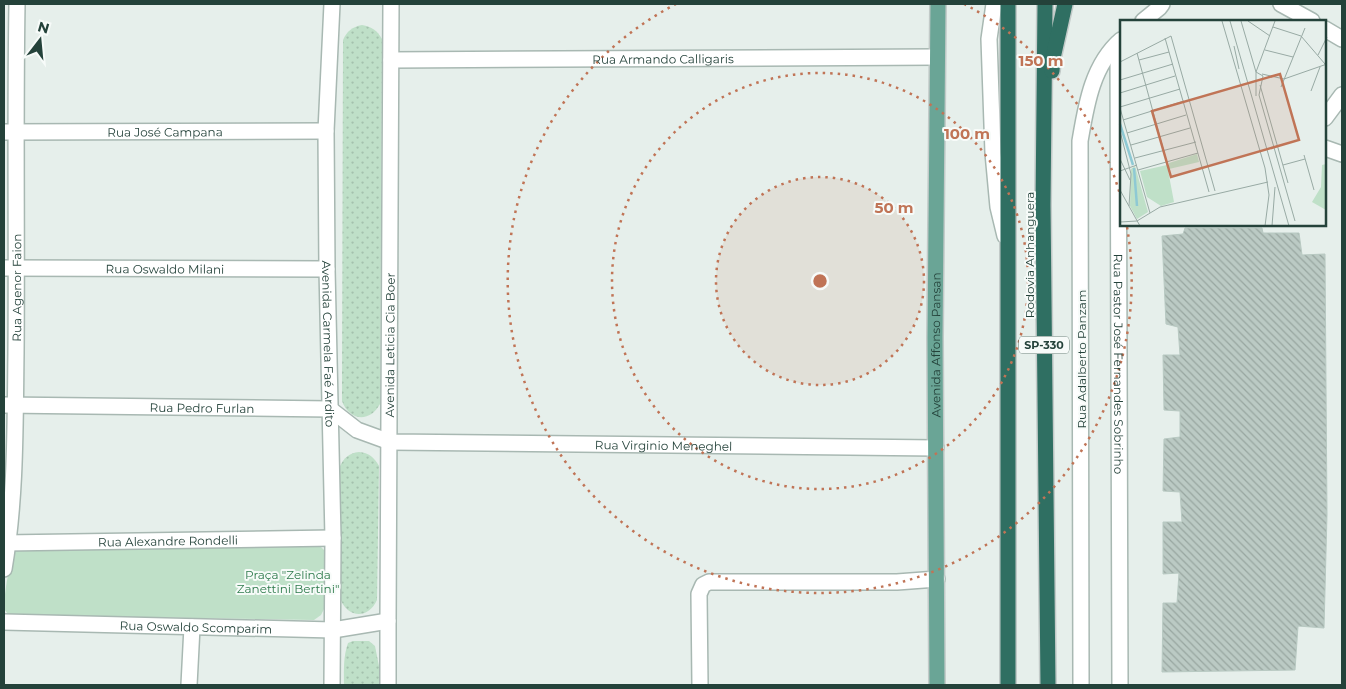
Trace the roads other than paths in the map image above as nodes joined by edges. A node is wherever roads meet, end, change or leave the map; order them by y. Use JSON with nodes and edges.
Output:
{"nodes":[{"id":1,"x":16,"y":4,"type":"edge"},
{"id":2,"x":332,"y":4,"type":"edge"},
{"id":3,"x":391,"y":4,"type":"edge"},
{"id":4,"x":938,"y":4,"type":"edge"},
{"id":5,"x":994,"y":4,"type":"edge"},
{"id":6,"x":1008,"y":4,"type":"edge"},
{"id":7,"x":1044,"y":4,"type":"edge"},
{"id":8,"x":1065,"y":4,"type":"edge"},
{"id":9,"x":1162,"y":4,"type":"edge"},
{"id":10,"x":1281,"y":4,"type":"edge"},
{"id":11,"x":1144,"y":20,"type":"edge"},
{"id":12,"x":1310,"y":20,"type":"edge"},
{"id":13,"x":1326,"y":30,"type":"edge"},
{"id":14,"x":1342,"y":38,"type":"edge"},
{"id":15,"x":1120,"y":41,"type":"edge"},
{"id":16,"x":937,"y":57,"type":"junction"},
{"id":17,"x":391,"y":60,"type":"junction"},
{"id":18,"x":1120,"y":68,"type":"edge"},
{"id":19,"x":1342,"y":94,"type":"edge"},
{"id":20,"x":1326,"y":117,"type":"edge"},
{"id":21,"x":326,"y":130,"type":"junction"},
{"id":22,"x":10,"y":132,"type":"edge"},
{"id":23,"x":1326,"y":148,"type":"edge"},
{"id":24,"x":1342,"y":154,"type":"edge"},
{"id":25,"x":1043,"y":204,"type":"junction"},
{"id":26,"x":1008,"y":249,"type":"junction"},
{"id":27,"x":10,"y":268,"type":"edge"},
{"id":28,"x":327,"y":269,"type":"junction"},
{"id":29,"x":9,"y":405,"type":"edge"},
{"id":30,"x":330,"y":409,"type":"junction"},
{"id":31,"x":390,"y":442,"type":"junction"},
{"id":32,"x":936,"y":448,"type":"junction"},
{"id":33,"x":333,"y":538,"type":"junction"},
{"id":34,"x":6,"y":543,"type":"edge"},
{"id":35,"x":4,"y":569,"type":"edge"},
{"id":36,"x":937,"y":579,"type":"junction"},
{"id":37,"x":388,"y":621,"type":"junction"},
{"id":38,"x":4,"y":622,"type":"edge"},
{"id":39,"x":192,"y":627,"type":"junction"},
{"id":40,"x":332,"y":630,"type":"junction"},
{"id":41,"x":189,"y":685,"type":"edge"},
{"id":42,"x":332,"y":685,"type":"edge"},
{"id":43,"x":388,"y":685,"type":"edge"},
{"id":44,"x":700,"y":685,"type":"edge"},
{"id":45,"x":937,"y":685,"type":"edge"},
{"id":46,"x":1008,"y":685,"type":"edge"},
{"id":47,"x":1048,"y":685,"type":"edge"},
{"id":48,"x":1081,"y":685,"type":"edge"},
{"id":49,"x":1120,"y":685,"type":"edge"}],
"edges":[{"from":1,"to":22,"type":"street","name":"Rua Agenor Faion"},
{"from":2,"to":21,"type":"street","name":"Avenida Carmela Faé Ardito"},
{"from":3,"to":17,"type":"street","name":"Avenida Leticia Cia Boer"},
{"from":4,"to":16,"type":"main road","name":"Avenida Affonso Pansan"},
{"from":5,"to":26,"type":"street"},
{"from":6,"to":26,"type":"highway","name":"Rodovia Anhanguera","number":"SP-330"},
{"from":7,"to":25,"type":"highway","name":"Rodovia Anhanguera","number":"SP-330"},
{"from":8,"to":25,"type":"highway"},
{"from":9,"to":11,"type":"street"},
{"from":10,"to":12,"type":"street"},
{"from":13,"to":14,"type":"street"},
{"from":15,"to":18,"type":"street","name":"Rua Pastor José Fernandes Sobrinho"},
{"from":15,"to":48,"type":"street","name":"Rua Adalberto Panzam"},
{"from":16,"to":17,"type":"street","name":"Rua Armando Calligaris"},
{"from":16,"to":32,"type":"main road","name":"Avenida Affonso Pansan"},
{"from":17,"to":31,"type":"street","name":"Avenida Leticia Cia Boer"},
{"from":18,"to":49,"type":"street","name":"Rua Pastor José Fernandes Sobrinho"},
{"from":19,"to":20,"type":"street"},
{"from":21,"to":22,"type":"street","name":"Rua José Campana"},
{"from":21,"to":28,"type":"street","name":"Avenida Carmela Faé Ardito"},
{"from":22,"to":27,"type":"street","name":"Rua Agenor Faion"},
{"from":23,"to":24,"type":"street"},
{"from":25,"to":47,"type":"highway","name":"Rodovia Anhanguera","number":"SP-330"},
{"from":26,"to":46,"type":"highway","name":"Rodovia Anhanguera","number":"SP-330"},
{"from":27,"to":28,"type":"street","name":"Rua Oswaldo Milani"},
{"from":27,"to":29,"type":"street","name":"Rua Agenor Faion"},
{"from":28,"to":30,"type":"street","name":"Avenida Carmela Faé Ardito"},
{"from":29,"to":30,"type":"street","name":"Rua Pedro Furlan"},
{"from":29,"to":34,"type":"street","name":"Rua Agenor Faion"},
{"from":30,"to":31,"type":"street"},
{"from":30,"to":33,"type":"street","name":"Avenida Carmela Faé Ardito"},
{"from":31,"to":32,"type":"street","name":"Rua Virginio Meneghel"},
{"from":31,"to":37,"type":"street","name":"Avenida Leticia Cia Boer"},
{"from":32,"to":36,"type":"main road","name":"Avenida Affonso Pansan"},
{"from":33,"to":34,"type":"street","name":"Rua Alexandre Rondelli"},
{"from":33,"to":40,"type":"street","name":"Avenida Carmela Faé Ardito"},
{"from":34,"to":35,"type":"street","name":"Rua Agenor Faion"},
{"from":36,"to":44,"type":"street"},
{"from":36,"to":45,"type":"main road","name":"Avenida Affonso Pansan"},
{"from":37,"to":40,"type":"street","name":"Rua Oswaldo Scomparim"},
{"from":37,"to":43,"type":"street","name":"Avenida Leticia Cia Boer"},
{"from":38,"to":39,"type":"street","name":"Rua Oswaldo Scomparim"},
{"from":39,"to":40,"type":"street","name":"Rua Oswaldo Scomparim"},
{"from":39,"to":41,"type":"street"},
{"from":40,"to":42,"type":"street","name":"Avenida Carmela Faé Ardito"}]}
